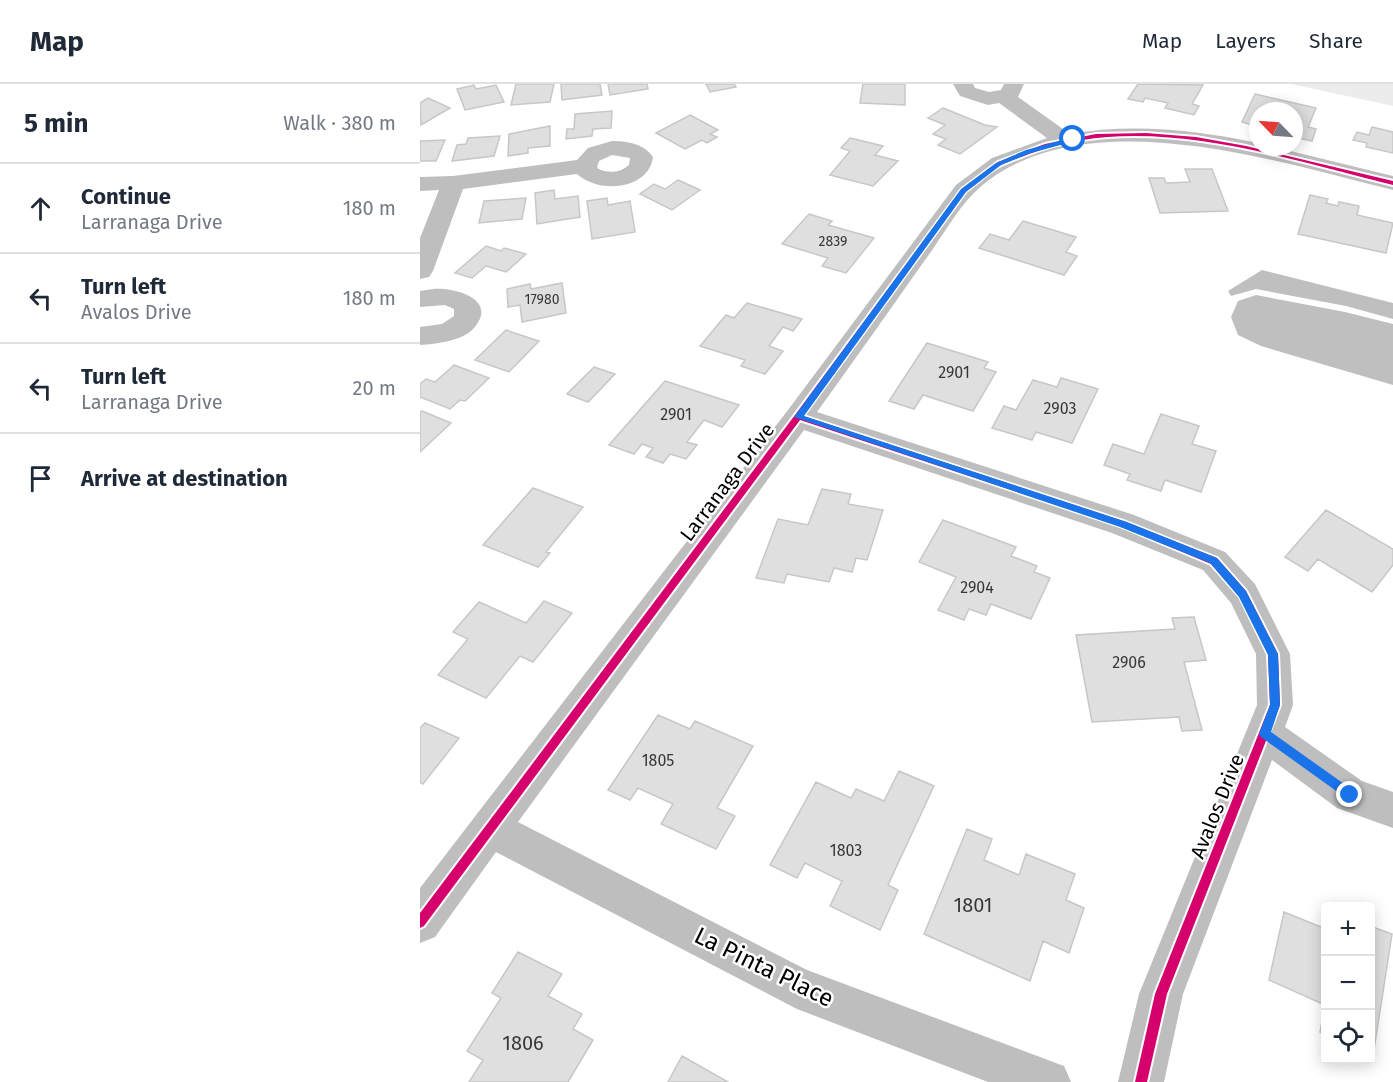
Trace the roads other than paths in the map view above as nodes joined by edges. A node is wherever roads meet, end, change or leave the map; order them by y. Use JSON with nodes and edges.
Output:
{"nodes":[{"id":1,"x":963,"y":84,"type":"edge"},
{"id":2,"x":1009,"y":90,"type":"edge"},
{"id":3,"x":1065,"y":141,"type":"junction"},
{"id":4,"x":585,"y":166,"type":"dead end"},
{"id":5,"x":453,"y":183,"type":"junction"},
{"id":6,"x":1393,"y":183,"type":"edge"},
{"id":7,"x":420,"y":184,"type":"edge"},
{"id":8,"x":420,"y":271,"type":"edge"},
{"id":9,"x":420,"y":299,"type":"edge"},
{"id":10,"x":420,"y":336,"type":"edge"},
{"id":11,"x":798,"y":417,"type":"junction"},
{"id":12,"x":1264,"y":734,"type":"junction"},
{"id":13,"x":1393,"y":810,"type":"edge"},
{"id":14,"x":490,"y":828,"type":"junction"},
{"id":15,"x":420,"y":922,"type":"edge"},
{"id":16,"x":1048,"y":1082,"type":"edge"},
{"id":17,"x":1141,"y":1082,"type":"edge"}],
"edges":[{"from":1,"to":2,"type":"street"},
{"from":2,"to":3,"type":"street"},
{"from":3,"to":6,"type":"street","name":"Larranaga Drive"},
{"from":3,"to":11,"type":"street","name":"Larranaga Drive"},
{"from":4,"to":5,"type":"street"},
{"from":5,"to":7,"type":"street"},
{"from":5,"to":8,"type":"street"},
{"from":9,"to":10,"type":"street"},
{"from":11,"to":12,"type":"street","name":"Avalos Drive"},
{"from":11,"to":14,"type":"street","name":"Larranaga Drive"},
{"from":12,"to":13,"type":"street"},
{"from":12,"to":17,"type":"street","name":"Avalos Drive"},
{"from":14,"to":15,"type":"street","name":"Larranaga Drive"},
{"from":14,"to":16,"type":"street","name":"La Pinta Place"}]}
